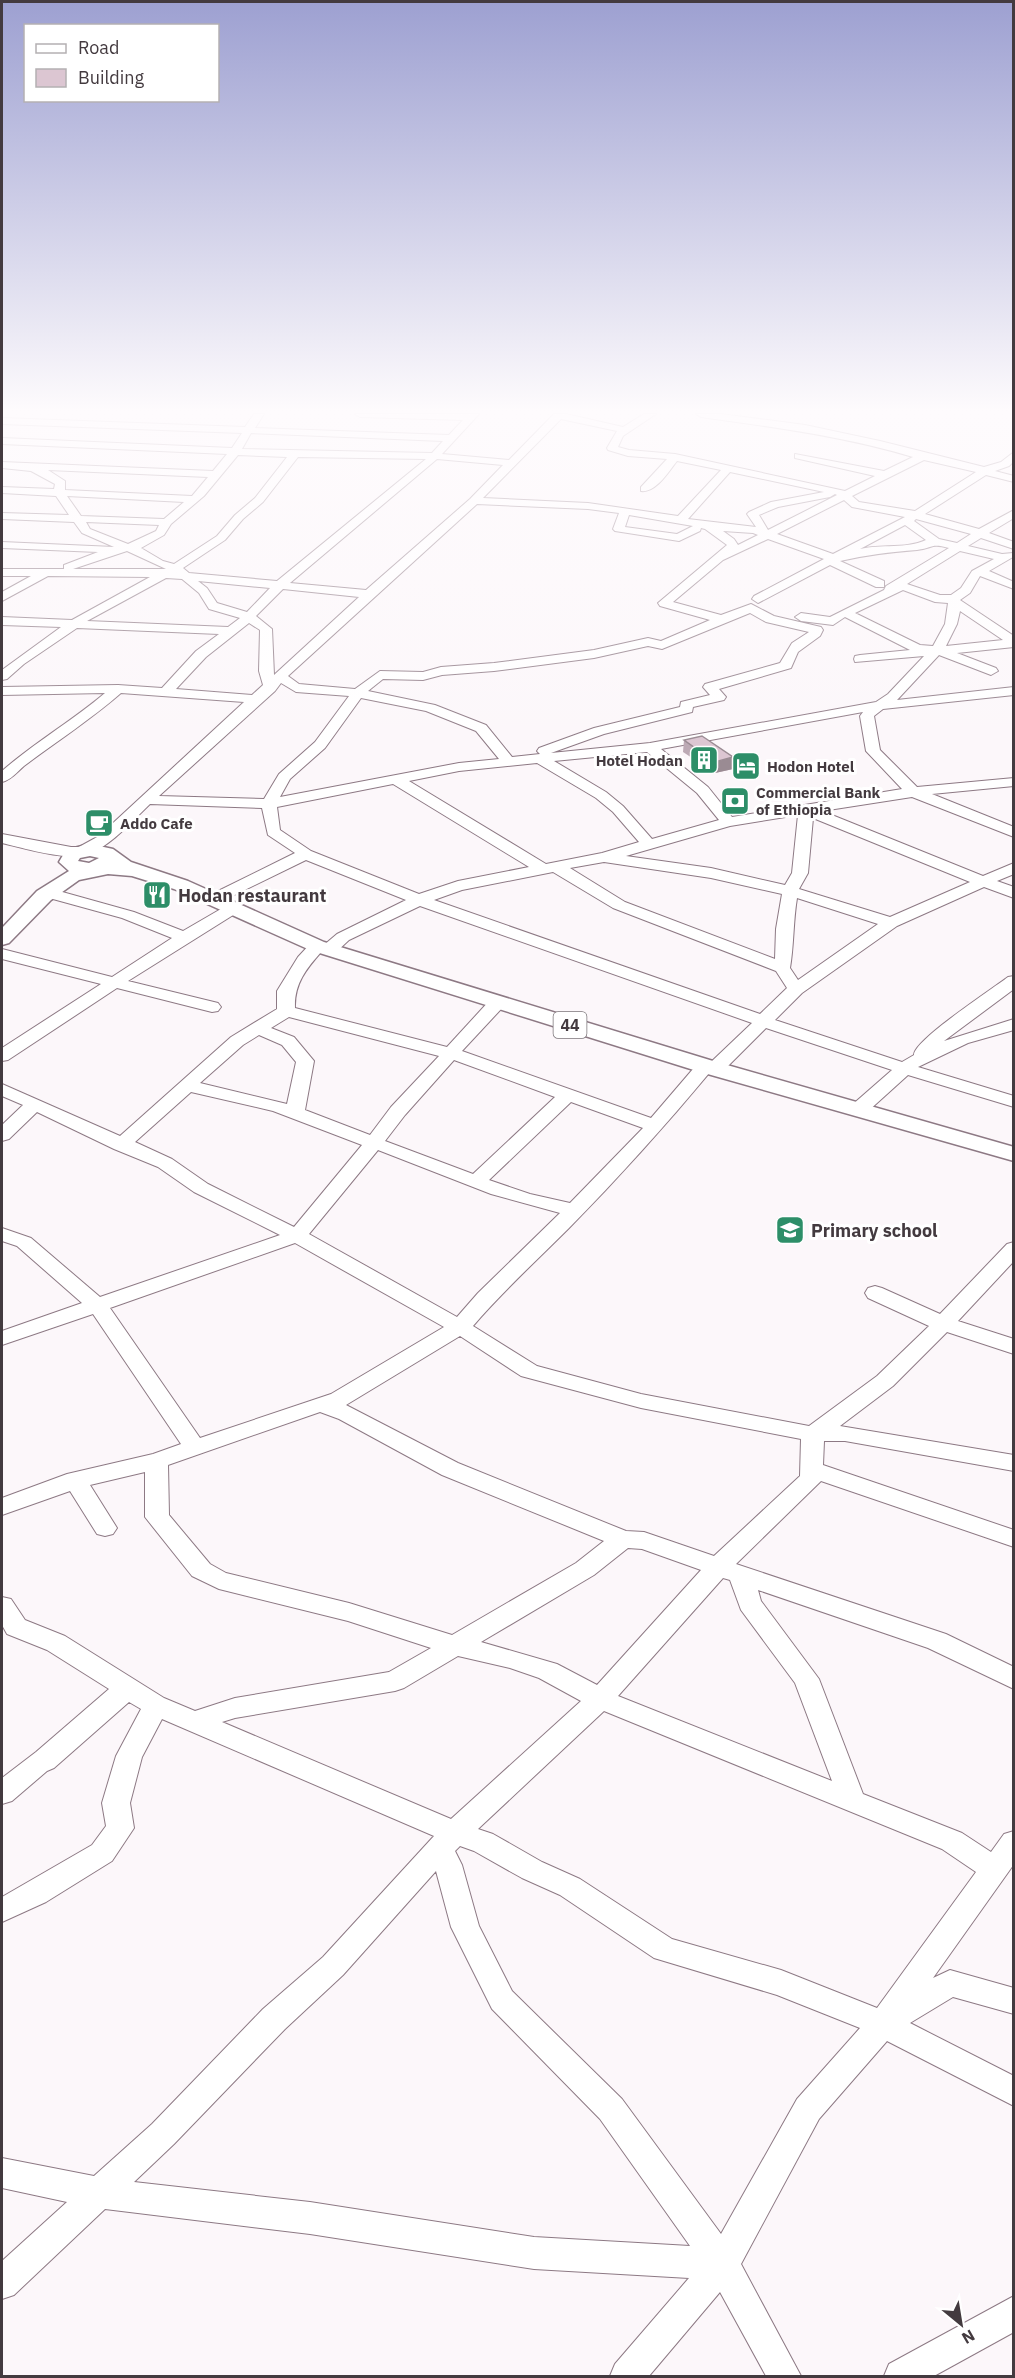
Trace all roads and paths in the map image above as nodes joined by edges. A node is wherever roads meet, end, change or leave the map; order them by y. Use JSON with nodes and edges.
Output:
{"nodes":[{"id":1,"x":82,"y":525,"type":"edge"},
{"id":2,"x":164,"y":525,"type":"edge"},
{"id":3,"x":232,"y":525,"type":"edge"},
{"id":4,"x":352,"y":525,"type":"edge"},
{"id":5,"x":447,"y":525,"type":"edge"},
{"id":6,"x":620,"y":525,"type":"edge"},
{"id":7,"x":692,"y":525,"type":"edge"},
{"id":8,"x":761,"y":525,"type":"edge"},
{"id":9,"x":787,"y":525,"type":"edge"},
{"id":10,"x":897,"y":525,"type":"edge"},
{"id":11,"x":914,"y":525,"type":"edge"},
{"id":12,"x":954,"y":525,"type":"edge"},
{"id":13,"x":993,"y":525,"type":"edge"},
{"id":14,"x":702,"y":527,"type":"junction"},
{"id":15,"x":762,"y":533,"type":"junction"},
{"id":16,"x":936,"y":541,"type":"junction"},
{"id":17,"x":2,"y":545,"type":"edge"},
{"id":18,"x":1014,"y":546,"type":"edge"},
{"id":19,"x":121,"y":549,"type":"junction"},
{"id":20,"x":1009,"y":555,"type":"edge"},
{"id":21,"x":715,"y":561,"type":"junction"},
{"id":22,"x":830,"y":561,"type":"junction"},
{"id":23,"x":2,"y":572,"type":"edge"},
{"id":24,"x":52,"y":572,"type":"junction"},
{"id":25,"x":181,"y":572,"type":"junction"},
{"id":26,"x":980,"y":572,"type":"junction"},
{"id":27,"x":164,"y":574,"type":"junction"},
{"id":28,"x":281,"y":584,"type":"junction"},
{"id":29,"x":1014,"y":586,"type":"edge"},
{"id":30,"x":879,"y":590,"type":"junction"},
{"id":31,"x":369,"y":594,"type":"junction"},
{"id":32,"x":2,"y":597,"type":"edge"},
{"id":33,"x":954,"y":600,"type":"junction"},
{"id":34,"x":754,"y":604,"type":"junction"},
{"id":35,"x":846,"y":613,"type":"junction"},
{"id":36,"x":249,"y":617,"type":"junction"},
{"id":37,"x":722,"y":619,"type":"junction"},
{"id":38,"x":2,"y":621,"type":"edge"},
{"id":39,"x":833,"y":621,"type":"junction"},
{"id":40,"x":74,"y":624,"type":"junction"},
{"id":41,"x":817,"y":630,"type":"junction"},
{"id":42,"x":231,"y":631,"type":"junction"},
{"id":43,"x":1014,"y":642,"type":"edge"},
{"id":44,"x":939,"y":650,"type":"junction"},
{"id":45,"x":860,"y":659,"type":"dead end"},
{"id":46,"x":2,"y":660,"type":"edge"},
{"id":47,"x":19,"y":661,"type":"junction"},
{"id":48,"x":991,"y":671,"type":"dead end"},
{"id":49,"x":2,"y":675,"type":"edge"},
{"id":50,"x":281,"y":677,"type":"junction"},
{"id":51,"x":270,"y":688,"type":"junction"},
{"id":52,"x":118,"y":689,"type":"junction"},
{"id":53,"x":2,"y":691,"type":"edge"},
{"id":54,"x":1014,"y":691,"type":"edge"},
{"id":55,"x":165,"y":693,"type":"junction"},
{"id":56,"x":358,"y":693,"type":"junction"},
{"id":57,"x":257,"y":699,"type":"junction"},
{"id":58,"x":875,"y":706,"type":"junction"},
{"id":59,"x":650,"y":747,"type":"junction"},
{"id":60,"x":538,"y":758,"type":"junction"},
{"id":61,"x":514,"y":761,"type":"junction"},
{"id":62,"x":2,"y":778,"type":"edge"},
{"id":63,"x":395,"y":779,"type":"junction"},
{"id":64,"x":1014,"y":782,"type":"edge"},
{"id":65,"x":913,"y":792,"type":"junction"},
{"id":66,"x":147,"y":800,"type":"junction"},
{"id":67,"x":269,"y":804,"type":"junction"},
{"id":68,"x":806,"y":810,"type":"junction"},
{"id":69,"x":728,"y":822,"type":"junction"},
{"id":70,"x":1014,"y":833,"type":"edge"},
{"id":71,"x":4,"y":842,"type":"edge"},
{"id":72,"x":649,"y":844,"type":"junction"},
{"id":73,"x":106,"y":847,"type":"junction"},
{"id":74,"x":306,"y":854,"type":"junction"},
{"id":75,"x":604,"y":857,"type":"junction"},
{"id":76,"x":69,"y":860,"type":"junction"},
{"id":77,"x":92,"y":868,"type":"junction"},
{"id":78,"x":549,"y":868,"type":"junction"},
{"id":79,"x":1014,"y":868,"type":"edge"},
{"id":80,"x":136,"y":871,"type":"junction"},
{"id":81,"x":985,"y":881,"type":"junction"},
{"id":82,"x":790,"y":891,"type":"junction"},
{"id":83,"x":48,"y":893,"type":"junction"},
{"id":84,"x":1014,"y":893,"type":"edge"},
{"id":85,"x":212,"y":900,"type":"junction"},
{"id":86,"x":419,"y":900,"type":"junction"},
{"id":87,"x":232,"y":909,"type":"junction"},
{"id":88,"x":891,"y":923,"type":"junction"},
{"id":89,"x":184,"y":937,"type":"junction"},
{"id":90,"x":2,"y":939,"type":"edge"},
{"id":91,"x":323,"y":948,"type":"junction"},
{"id":92,"x":2,"y":954,"type":"edge"},
{"id":93,"x":782,"y":968,"type":"junction"},
{"id":94,"x":1014,"y":981,"type":"edge"},
{"id":95,"x":112,"y":983,"type":"junction"},
{"id":96,"x":796,"y":989,"type":"junction"},
{"id":97,"x":497,"y":1003,"type":"junction"},
{"id":98,"x":212,"y":1007,"type":"dead end"},
{"id":99,"x":286,"y":1011,"type":"junction"},
{"id":100,"x":765,"y":1022,"type":"junction"},
{"id":101,"x":1014,"y":1024,"type":"edge"},
{"id":102,"x":257,"y":1028,"type":"junction"},
{"id":103,"x":450,"y":1053,"type":"junction"},
{"id":104,"x":2,"y":1056,"type":"edge"},
{"id":105,"x":908,"y":1065,"type":"junction"},
{"id":106,"x":710,"y":1067,"type":"junction"},
{"id":107,"x":188,"y":1086,"type":"junction"},
{"id":108,"x":2,"y":1089,"type":"edge"},
{"id":109,"x":570,"y":1094,"type":"junction"},
{"id":110,"x":1014,"y":1102,"type":"edge"},
{"id":111,"x":34,"y":1104,"type":"junction"},
{"id":112,"x":859,"y":1109,"type":"junction"},
{"id":113,"x":295,"y":1112,"type":"junction"},
{"id":114,"x":655,"y":1126,"type":"junction"},
{"id":115,"x":2,"y":1135,"type":"edge"},
{"id":116,"x":374,"y":1143,"type":"junction"},
{"id":117,"x":122,"y":1145,"type":"junction"},
{"id":118,"x":1014,"y":1154,"type":"edge"},
{"id":119,"x":477,"y":1181,"type":"junction"},
{"id":120,"x":575,"y":1210,"type":"junction"},
{"id":121,"x":2,"y":1234,"type":"edge"},
{"id":122,"x":297,"y":1236,"type":"junction"},
{"id":123,"x":1014,"y":1248,"type":"edge"},
{"id":124,"x":876,"y":1293,"type":"dead end"},
{"id":125,"x":97,"y":1305,"type":"junction"},
{"id":126,"x":942,"y":1323,"type":"junction"},
{"id":127,"x":459,"y":1327,"type":"junction"},
{"id":128,"x":2,"y":1338,"type":"edge"},
{"id":129,"x":1014,"y":1347,"type":"edge"},
{"id":130,"x":320,"y":1404,"type":"junction"},
{"id":131,"x":813,"y":1434,"type":"junction"},
{"id":132,"x":195,"y":1448,"type":"junction"},
{"id":133,"x":157,"y":1461,"type":"junction"},
{"id":134,"x":1014,"y":1464,"type":"edge"},
{"id":135,"x":810,"y":1469,"type":"junction"},
{"id":136,"x":75,"y":1480,"type":"junction"},
{"id":137,"x":2,"y":1507,"type":"edge"},
{"id":138,"x":105,"y":1528,"type":"dead end"},
{"id":139,"x":623,"y":1539,"type":"junction"},
{"id":140,"x":1014,"y":1539,"type":"edge"},
{"id":141,"x":729,"y":1572,"type":"junction"},
{"id":142,"x":2,"y":1606,"type":"edge"},
{"id":143,"x":456,"y":1646,"type":"junction"},
{"id":144,"x":1014,"y":1679,"type":"edge"},
{"id":145,"x":128,"y":1689,"type":"junction"},
{"id":146,"x":600,"y":1699,"type":"junction"},
{"id":147,"x":155,"y":1705,"type":"junction"},
{"id":148,"x":192,"y":1722,"type":"junction"},
{"id":149,"x":2,"y":1793,"type":"edge"},
{"id":150,"x":852,"y":1801,"type":"junction"},
{"id":151,"x":447,"y":1841,"type":"junction"},
{"id":152,"x":1014,"y":1842,"type":"edge"},
{"id":153,"x":994,"y":1869,"type":"junction"},
{"id":154,"x":2,"y":1910,"type":"edge"},
{"id":155,"x":1014,"y":2001,"type":"edge"},
{"id":156,"x":883,"y":2024,"type":"junction"},
{"id":157,"x":1014,"y":2092,"type":"edge"},
{"id":158,"x":2,"y":2173,"type":"edge"},
{"id":159,"x":100,"y":2193,"type":"junction"},
{"id":160,"x":723,"y":2264,"type":"junction"},
{"id":161,"x":2,"y":2283,"type":"edge"},
{"id":162,"x":1014,"y":2313,"type":"edge"},
{"id":163,"x":627,"y":2376,"type":"edge"},
{"id":164,"x":784,"y":2376,"type":"edge"},
{"id":165,"x":901,"y":2376,"type":"edge"}],
"edges":[{"from":1,"to":19,"type":"street"},
{"from":2,"to":19,"type":"street"},
{"from":3,"to":25,"type":"street"},
{"from":4,"to":28,"type":"street"},
{"from":5,"to":31,"type":"street"},
{"from":6,"to":14,"type":"street"},
{"from":7,"to":14,"type":"street"},
{"from":8,"to":15,"type":"street"},
{"from":9,"to":21,"type":"street"},
{"from":10,"to":22,"type":"street"},
{"from":11,"to":16,"type":"street"},
{"from":12,"to":18,"type":"street"},
{"from":13,"to":30,"type":"street"},
{"from":14,"to":15,"type":"street"},
{"from":14,"to":21,"type":"street"},
{"from":15,"to":16,"type":"street"},
{"from":16,"to":20,"type":"street"},
{"from":17,"to":19,"type":"street"},
{"from":19,"to":24,"type":"street"},
{"from":19,"to":25,"type":"street"},
{"from":20,"to":26,"type":"street"},
{"from":21,"to":37,"type":"street"},
{"from":22,"to":30,"type":"street"},
{"from":22,"to":34,"type":"street"},
{"from":23,"to":24,"type":"street"},
{"from":24,"to":27,"type":"street"},
{"from":24,"to":32,"type":"street"},
{"from":25,"to":27,"type":"street"},
{"from":25,"to":28,"type":"street"},
{"from":25,"to":36,"type":"street"},
{"from":26,"to":29,"type":"street"},
{"from":26,"to":33,"type":"street"},
{"from":27,"to":40,"type":"street"},
{"from":28,"to":31,"type":"street"},
{"from":28,"to":36,"type":"street"},
{"from":30,"to":33,"type":"street"},
{"from":30,"to":35,"type":"street"},
{"from":31,"to":50,"type":"street"},
{"from":33,"to":43,"type":"street"},
{"from":33,"to":44,"type":"street"},
{"from":34,"to":37,"type":"street"},
{"from":34,"to":39,"type":"street"},
{"from":34,"to":41,"type":"street"},
{"from":35,"to":39,"type":"street"},
{"from":35,"to":44,"type":"street"},
{"from":36,"to":42,"type":"street"},
{"from":36,"to":51,"type":"street"},
{"from":37,"to":56,"type":"street"},
{"from":38,"to":40,"type":"street"},
{"from":39,"to":41,"type":"street"},
{"from":40,"to":42,"type":"street"},
{"from":40,"to":47,"type":"street"},
{"from":41,"to":61,"type":"street"},
{"from":42,"to":55,"type":"street"},
{"from":43,"to":44,"type":"street"},
{"from":44,"to":45,"type":"street"},
{"from":44,"to":48,"type":"street"},
{"from":44,"to":58,"type":"street"},
{"from":46,"to":47,"type":"street"},
{"from":47,"to":49,"type":"street"},
{"from":50,"to":51,"type":"street"},
{"from":50,"to":56,"type":"street"},
{"from":51,"to":57,"type":"street"},
{"from":52,"to":53,"type":"street"},
{"from":52,"to":55,"type":"street"},
{"from":52,"to":62,"type":"street"},
{"from":54,"to":58,"type":"street"},
{"from":55,"to":57,"type":"street"},
{"from":56,"to":61,"type":"street"},
{"from":56,"to":67,"type":"street"},
{"from":57,"to":66,"type":"street"},
{"from":58,"to":59,"type":"street"},
{"from":58,"to":65,"type":"street"},
{"from":59,"to":60,"type":"street"},
{"from":59,"to":69,"type":"street"},
{"from":60,"to":61,"type":"street"},
{"from":60,"to":72,"type":"street"},
{"from":61,"to":63,"type":"street"},
{"from":63,"to":67,"type":"street"},
{"from":63,"to":78,"type":"street"},
{"from":64,"to":65,"type":"street"},
{"from":65,"to":68,"type":"street"},
{"from":65,"to":70,"type":"street"},
{"from":66,"to":67,"type":"street"},
{"from":66,"to":73,"type":"street"},
{"from":67,"to":74,"type":"street"},
{"from":68,"to":69,"type":"street"},
{"from":68,"to":81,"type":"street"},
{"from":68,"to":82,"type":"street"},
{"from":69,"to":72,"type":"street"},
{"from":71,"to":76,"type":"street"},
{"from":72,"to":75,"type":"street"},
{"from":73,"to":76,"type":"main road"},
{"from":73,"to":77,"type":"main road"},
{"from":73,"to":80,"type":"main road"},
{"from":74,"to":85,"type":"street"},
{"from":74,"to":86,"type":"street"},
{"from":75,"to":78,"type":"street"},
{"from":75,"to":82,"type":"street"},
{"from":76,"to":77,"type":"main road"},
{"from":76,"to":83,"type":"main road"},
{"from":77,"to":80,"type":"main road"},
{"from":78,"to":86,"type":"street"},
{"from":78,"to":93,"type":"street"},
{"from":79,"to":81,"type":"street"},
{"from":80,"to":85,"type":"main road","number":"44"},
{"from":81,"to":84,"type":"street"},
{"from":81,"to":88,"type":"street"},
{"from":82,"to":88,"type":"street"},
{"from":82,"to":93,"type":"street"},
{"from":83,"to":89,"type":"street"},
{"from":83,"to":90,"type":"main road"},
{"from":85,"to":87,"type":"main road","number":"44"},
{"from":86,"to":91,"type":"street"},
{"from":86,"to":100,"type":"street"},
{"from":87,"to":89,"type":"street"},
{"from":87,"to":91,"type":"main road","number":"44"},
{"from":88,"to":96,"type":"street"},
{"from":89,"to":95,"type":"street"},
{"from":91,"to":97,"type":"main road","number":"44"},
{"from":91,"to":99,"type":"street"},
{"from":92,"to":95,"type":"street"},
{"from":93,"to":96,"type":"street"},
{"from":94,"to":105,"type":"street"},
{"from":95,"to":98,"type":"street"},
{"from":95,"to":104,"type":"street"},
{"from":96,"to":100,"type":"street"},
{"from":97,"to":103,"type":"street"},
{"from":97,"to":106,"type":"main road","number":"44"},
{"from":99,"to":102,"type":"street"},
{"from":99,"to":103,"type":"street"},
{"from":100,"to":105,"type":"street"},
{"from":100,"to":106,"type":"street"},
{"from":101,"to":105,"type":"street"},
{"from":102,"to":107,"type":"street"},
{"from":102,"to":113,"type":"street"},
{"from":103,"to":109,"type":"street"},
{"from":103,"to":116,"type":"street"},
{"from":105,"to":110,"type":"street"},
{"from":105,"to":112,"type":"street"},
{"from":106,"to":112,"type":"main road","number":"44"},
{"from":106,"to":114,"type":"street"},
{"from":107,"to":113,"type":"street"},
{"from":107,"to":117,"type":"street"},
{"from":108,"to":111,"type":"street"},
{"from":109,"to":114,"type":"street"},
{"from":109,"to":119,"type":"street"},
{"from":111,"to":115,"type":"street"},
{"from":111,"to":117,"type":"street"},
{"from":112,"to":118,"type":"main road","number":"44"},
{"from":113,"to":116,"type":"street"},
{"from":114,"to":120,"type":"street"},
{"from":116,"to":119,"type":"street"},
{"from":116,"to":122,"type":"street"},
{"from":117,"to":122,"type":"street"},
{"from":119,"to":120,"type":"street"},
{"from":120,"to":127,"type":"street"},
{"from":121,"to":125,"type":"street"},
{"from":122,"to":125,"type":"street"},
{"from":122,"to":127,"type":"street"},
{"from":123,"to":126,"type":"street"},
{"from":124,"to":126,"type":"street"},
{"from":125,"to":128,"type":"street"},
{"from":125,"to":132,"type":"street"},
{"from":126,"to":129,"type":"street"},
{"from":126,"to":131,"type":"street"},
{"from":127,"to":130,"type":"street"},
{"from":127,"to":131,"type":"street"},
{"from":130,"to":132,"type":"street"},
{"from":130,"to":139,"type":"street"},
{"from":131,"to":134,"type":"street"},
{"from":131,"to":135,"type":"street"},
{"from":132,"to":133,"type":"street"},
{"from":133,"to":136,"type":"street"},
{"from":133,"to":143,"type":"street"},
{"from":135,"to":140,"type":"street"},
{"from":135,"to":141,"type":"street"},
{"from":136,"to":137,"type":"street"},
{"from":136,"to":138,"type":"street"},
{"from":139,"to":141,"type":"street"},
{"from":139,"to":143,"type":"street"},
{"from":141,"to":144,"type":"street"},
{"from":141,"to":146,"type":"street"},
{"from":141,"to":150,"type":"street"},
{"from":142,"to":145,"type":"street"},
{"from":143,"to":146,"type":"street"},
{"from":143,"to":148,"type":"street"},
{"from":145,"to":147,"type":"street"},
{"from":145,"to":149,"type":"street"},
{"from":146,"to":150,"type":"street"},
{"from":146,"to":151,"type":"street"},
{"from":147,"to":148,"type":"street"},
{"from":147,"to":154,"type":"street"},
{"from":148,"to":151,"type":"street"},
{"from":150,"to":153,"type":"street"},
{"from":151,"to":156,"type":"street"},
{"from":151,"to":159,"type":"street"},
{"from":151,"to":160,"type":"street"},
{"from":152,"to":153,"type":"street"},
{"from":153,"to":156,"type":"street"},
{"from":155,"to":156,"type":"street"},
{"from":156,"to":157,"type":"street"},
{"from":156,"to":160,"type":"street"},
{"from":158,"to":159,"type":"street"},
{"from":159,"to":160,"type":"street"},
{"from":159,"to":161,"type":"street"},
{"from":160,"to":163,"type":"street"},
{"from":160,"to":164,"type":"street"},
{"from":162,"to":165,"type":"street"}]}
